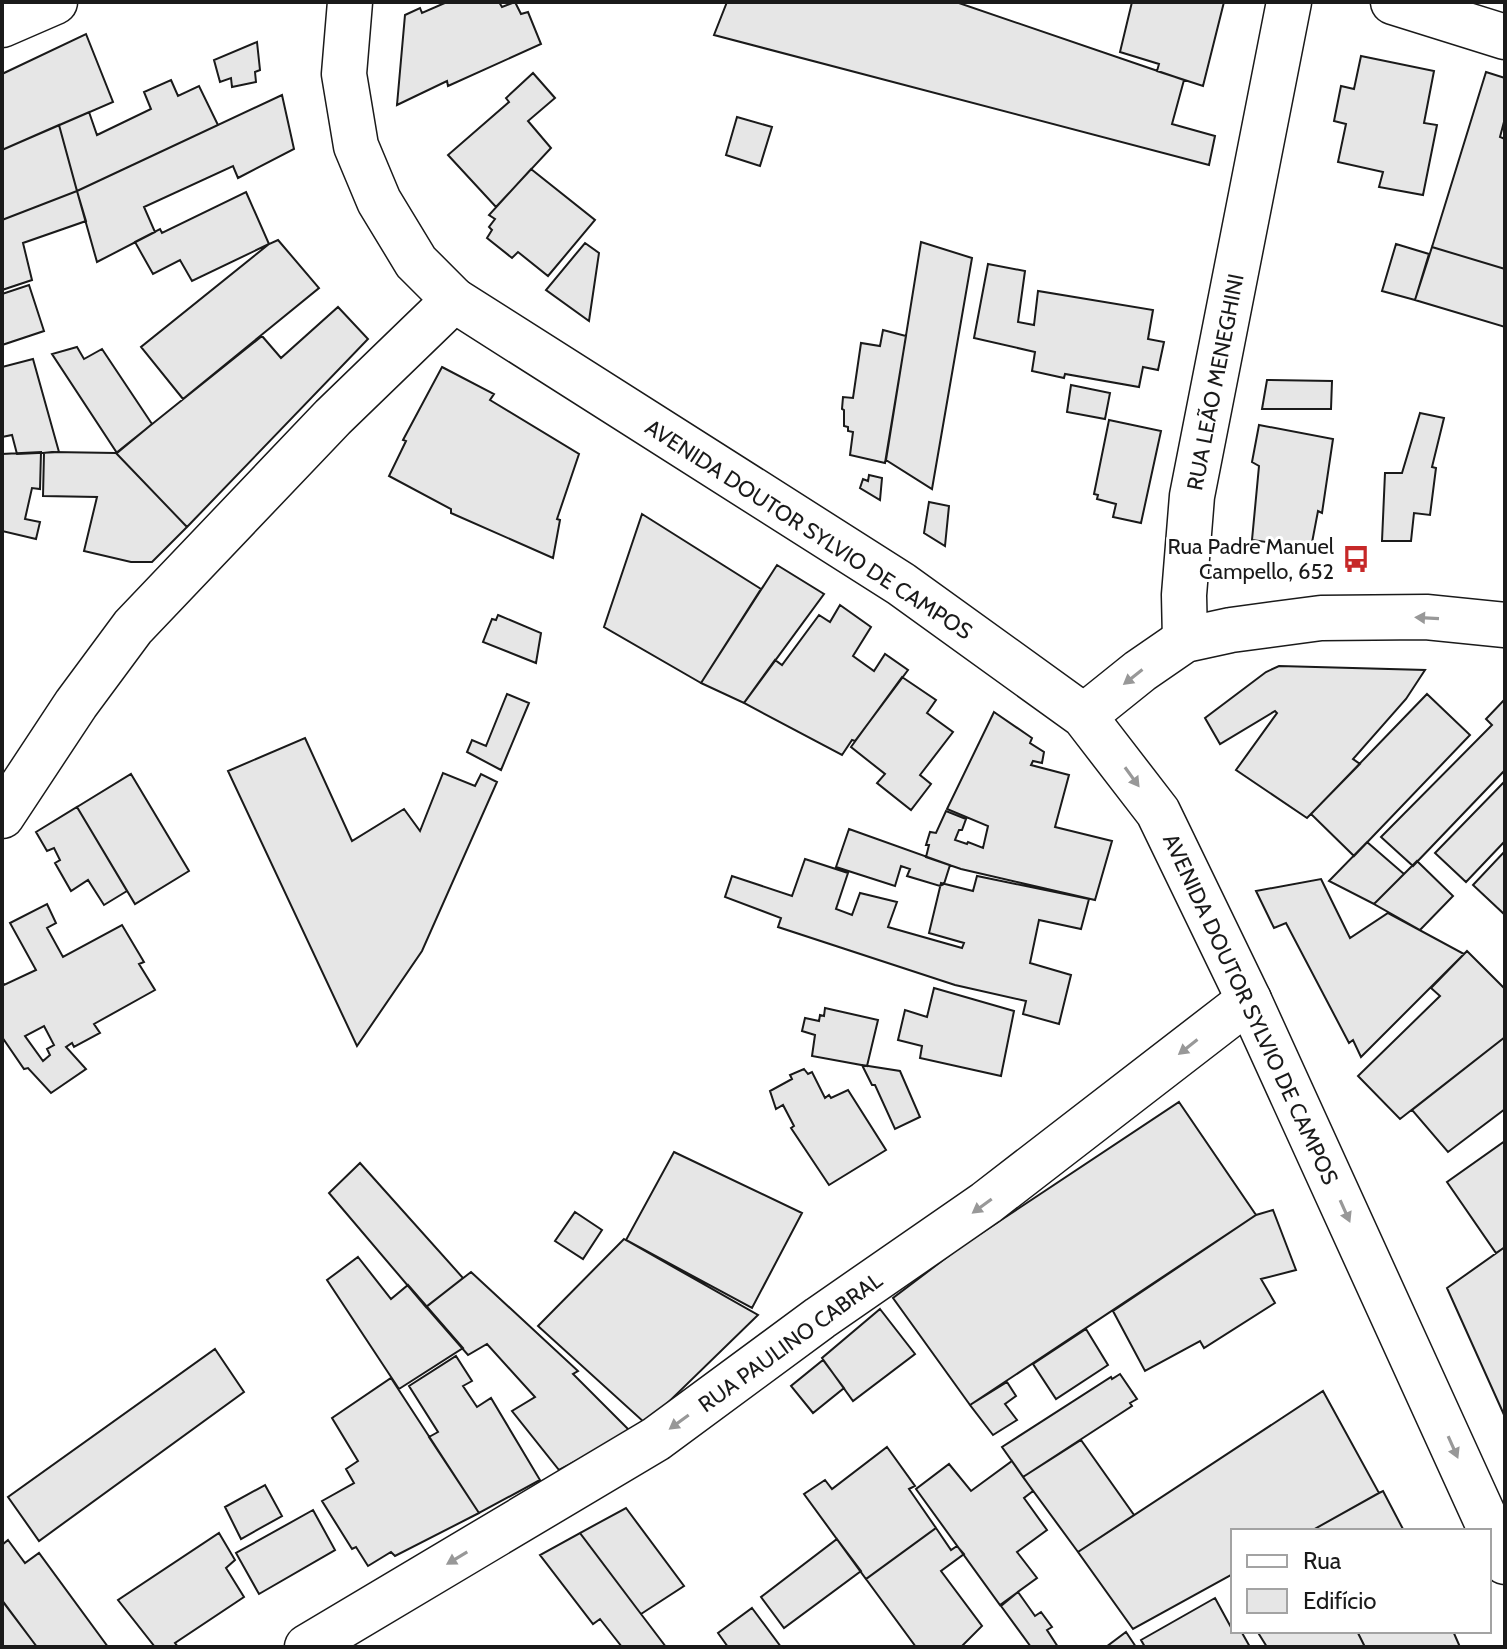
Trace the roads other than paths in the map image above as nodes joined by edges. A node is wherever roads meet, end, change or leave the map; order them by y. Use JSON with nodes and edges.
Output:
{"nodes":[{"id":1,"x":55,"y":2,"type":"edge"},
{"id":2,"x":350,"y":2,"type":"edge"},
{"id":3,"x":1289,"y":2,"type":"edge"},
{"id":4,"x":1393,"y":2,"type":"edge"},
{"id":5,"x":2,"y":25,"type":"edge"},
{"id":6,"x":1505,"y":37,"type":"edge"},
{"id":7,"x":454,"y":300,"type":"junction"},
{"id":8,"x":1505,"y":625,"type":"edge"},
{"id":9,"x":1185,"y":640,"type":"junction"},
{"id":10,"x":1084,"y":716,"type":"junction"},
{"id":11,"x":2,"y":816,"type":"edge"},
{"id":12,"x":1249,"y":1000,"type":"junction"},
{"id":13,"x":1490,"y":1529,"type":"edge"},
{"id":14,"x":1491,"y":1531,"type":"edge"},
{"id":15,"x":1505,"y":1562,"type":"edge"},
{"id":16,"x":307,"y":1647,"type":"edge"}],
"edges":[{"from":1,"to":5,"type":"street"},
{"from":2,"to":7,"type":"street","name":"AVENIDA DOUTOR SYLVIO DE CAMPOS"},
{"from":3,"to":9,"type":"street","name":"RUA LEÃO MENEGHINI"},
{"from":4,"to":6,"type":"street"},
{"from":7,"to":10,"type":"street","name":"AVENIDA DOUTOR SYLVIO DE CAMPOS"},
{"from":7,"to":11,"type":"street"},
{"from":8,"to":9,"type":"street","one_way":true},
{"from":9,"to":10,"type":"street","one_way":true},
{"from":10,"to":12,"type":"street","name":"AVENIDA DOUTOR SYLVIO DE CAMPOS","one_way":true},
{"from":12,"to":13,"type":"street","name":"AVENIDA DOUTOR SYLVIO DE CAMPOS","one_way":true},
{"from":12,"to":16,"type":"street","name":"RUA PAULINO CABRAL","one_way":true},
{"from":14,"to":15,"type":"street","name":"AVENIDA DOUTOR SYLVIO DE CAMPOS","one_way":true}]}
